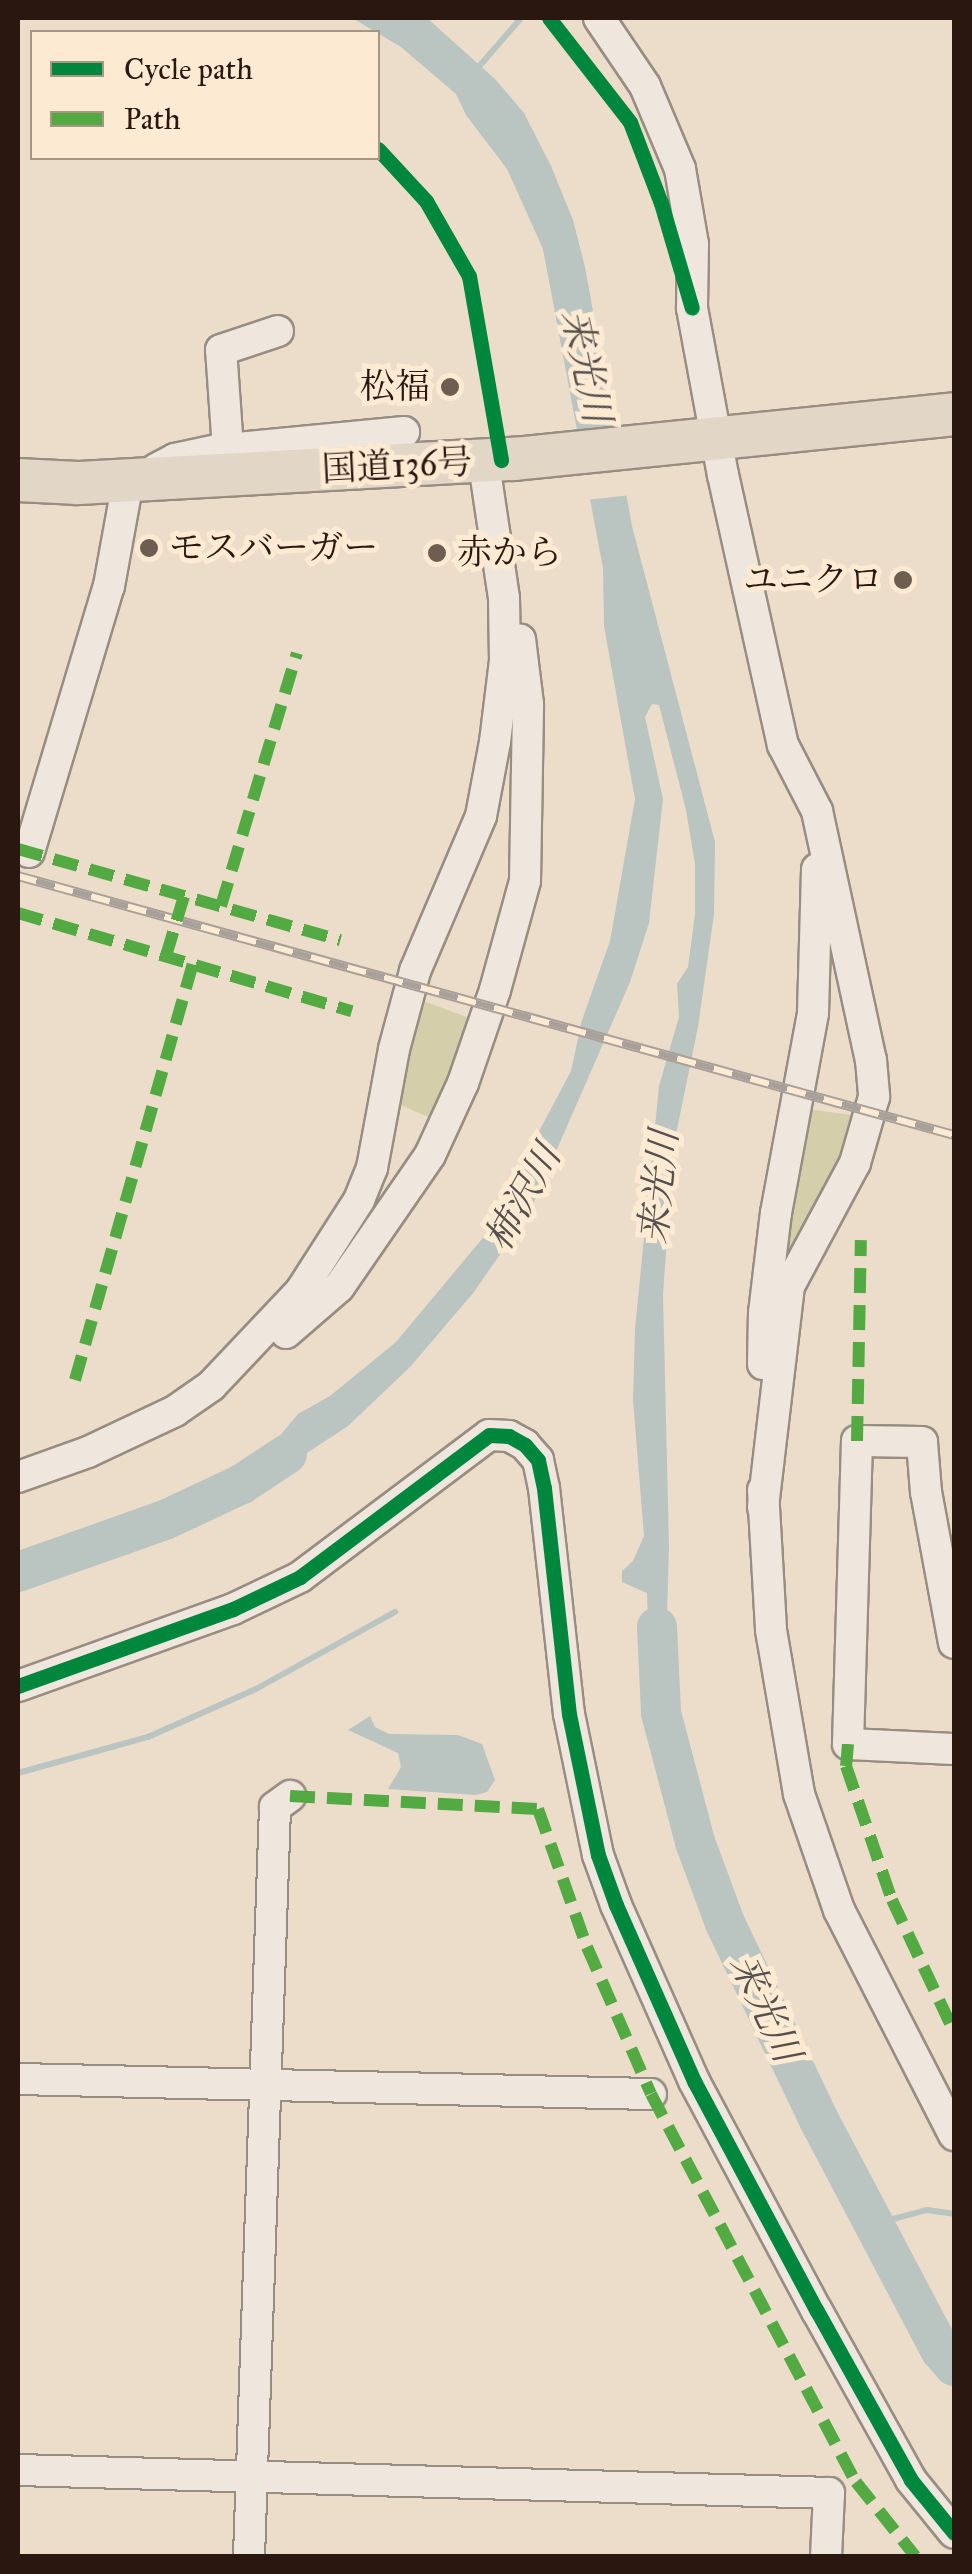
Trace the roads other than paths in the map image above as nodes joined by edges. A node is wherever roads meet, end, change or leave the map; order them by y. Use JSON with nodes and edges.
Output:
{"nodes":[{"id":1,"x":599,"y":18,"type":"edge"},
{"id":2,"x":278,"y":332,"type":"dead end"},
{"id":3,"x":954,"y":414,"type":"edge"},
{"id":4,"x":404,"y":432,"type":"dead end"},
{"id":5,"x":954,"y":434,"type":"edge"},
{"id":6,"x":228,"y":449,"type":"junction"},
{"id":7,"x":710,"y":449,"type":"junction"},
{"id":8,"x":506,"y":471,"type":"junction"},
{"id":9,"x":18,"y":480,"type":"edge"},
{"id":10,"x":131,"y":489,"type":"junction"},
{"id":11,"x":18,"y":498,"type":"edge"},
{"id":12,"x":496,"y":540,"type":"junction"},
{"id":13,"x":817,"y":810,"type":"junction"},
{"id":14,"x":29,"y":852,"type":"dead end"},
{"id":15,"x":214,"y":1383,"type":"junction"},
{"id":16,"x":18,"y":1478,"type":"edge"},
{"id":17,"x":940,"y":1492,"type":"edge"},
{"id":18,"x":763,"y":1507,"type":"junction"},
{"id":19,"x":953,"y":1632,"type":"edge"},
{"id":20,"x":18,"y":1686,"type":"edge"},
{"id":21,"x":954,"y":1749,"type":"edge"},
{"id":22,"x":290,"y":1796,"type":"dead end"},
{"id":23,"x":18,"y":2079,"type":"edge"},
{"id":24,"x":263,"y":2088,"type":"junction"},
{"id":25,"x":651,"y":2094,"type":"dead end"},
{"id":26,"x":954,"y":2134,"type":"edge"},
{"id":27,"x":18,"y":2470,"type":"edge"},
{"id":28,"x":252,"y":2477,"type":"junction"},
{"id":29,"x":954,"y":2533,"type":"edge"},
{"id":30,"x":249,"y":2556,"type":"edge"},
{"id":31,"x":826,"y":2556,"type":"edge"}],
"edges":[{"from":1,"to":7,"type":"street"},
{"from":2,"to":6,"type":"street"},
{"from":3,"to":7,"type":"highway","name":"国道136号"},
{"from":4,"to":6,"type":"street"},
{"from":5,"to":7,"type":"highway","name":"国道136号"},
{"from":6,"to":10,"type":"street"},
{"from":7,"to":8,"type":"highway","name":"国道136号"},
{"from":7,"to":13,"type":"street"},
{"from":8,"to":10,"type":"highway","name":"国道136号"},
{"from":8,"to":12,"type":"street"},
{"from":9,"to":10,"type":"highway","name":"国道136号"},
{"from":10,"to":11,"type":"highway","name":"国道136号"},
{"from":10,"to":14,"type":"street"},
{"from":12,"to":15,"type":"street"},
{"from":12,"to":15,"type":"street"},
{"from":13,"to":18,"type":"street"},
{"from":13,"to":18,"type":"street"},
{"from":15,"to":16,"type":"street"},
{"from":17,"to":19,"type":"street"},
{"from":17,"to":21,"type":"street"},
{"from":18,"to":26,"type":"street"},
{"from":20,"to":29,"type":"street"},
{"from":22,"to":24,"type":"street"},
{"from":23,"to":24,"type":"street"},
{"from":24,"to":25,"type":"street"},
{"from":24,"to":28,"type":"street"},
{"from":27,"to":28,"type":"street"},
{"from":28,"to":30,"type":"street"},
{"from":28,"to":31,"type":"street"}]}
